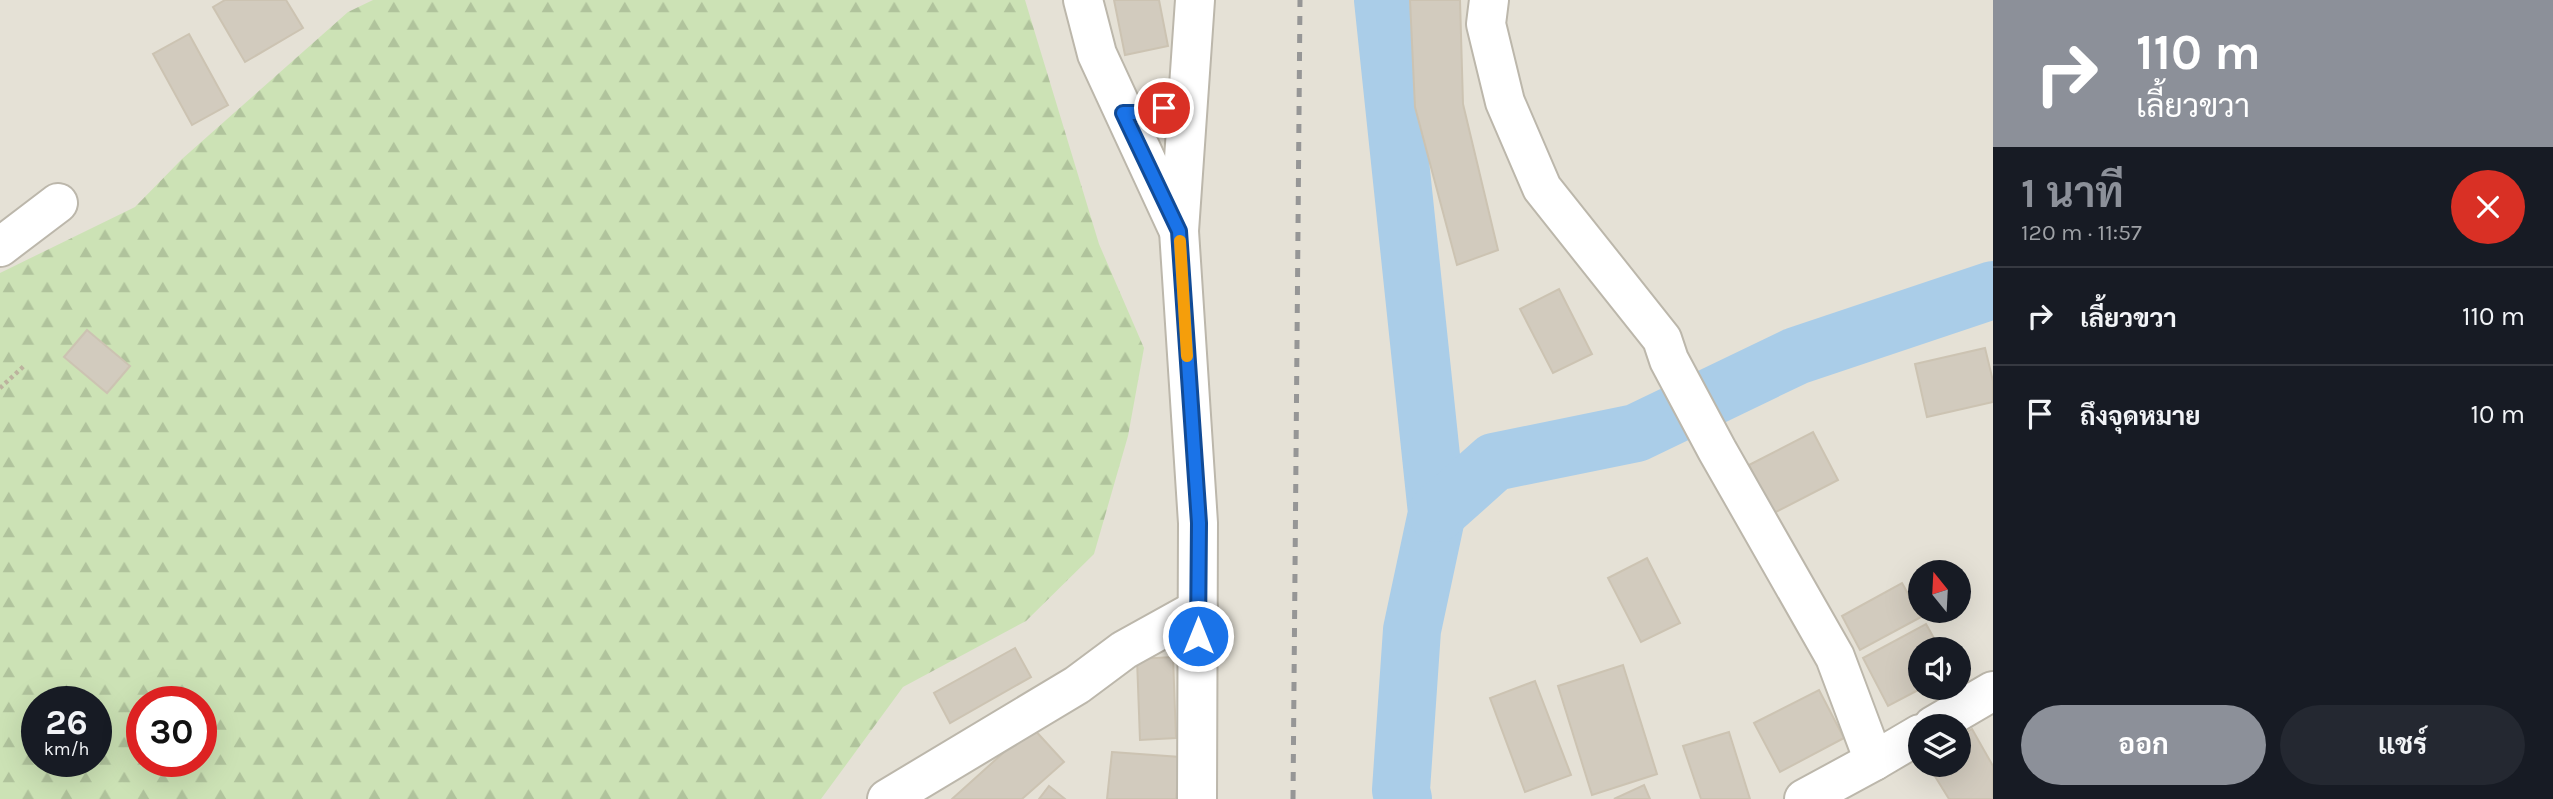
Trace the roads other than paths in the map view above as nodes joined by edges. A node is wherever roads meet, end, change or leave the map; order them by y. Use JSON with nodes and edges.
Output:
{"nodes":[{"id":1,"x":1083,"y":0,"type":"edge"},
{"id":2,"x":1195,"y":0,"type":"edge"},
{"id":3,"x":1489,"y":0,"type":"edge"},
{"id":4,"x":1189,"y":89,"type":"junction"},
{"id":5,"x":1123,"y":113,"type":"junction"},
{"id":6,"x":58,"y":203,"type":"dead end"},
{"id":7,"x":1179,"y":231,"type":"junction"},
{"id":8,"x":0,"y":247,"type":"edge"},
{"id":9,"x":1198,"y":609,"type":"junction"},
{"id":10,"x":1993,"y":691,"type":"edge"},
{"id":11,"x":1954,"y":714,"type":"edge"},
{"id":12,"x":1908,"y":741,"type":"edge"},
{"id":13,"x":1874,"y":761,"type":"junction"},
{"id":14,"x":887,"y":799,"type":"edge"},
{"id":15,"x":1197,"y":799,"type":"edge"},
{"id":16,"x":1804,"y":799,"type":"edge"}],
"edges":[{"from":1,"to":5,"type":"street"},
{"from":2,"to":4,"type":"street"},
{"from":3,"to":13,"type":"street"},
{"from":4,"to":5,"type":"street"},
{"from":4,"to":7,"type":"street"},
{"from":5,"to":7,"type":"street"},
{"from":6,"to":8,"type":"street"},
{"from":7,"to":9,"type":"street"},
{"from":9,"to":14,"type":"street"},
{"from":9,"to":15,"type":"street"},
{"from":10,"to":11,"type":"street"},
{"from":12,"to":13,"type":"street"},
{"from":13,"to":16,"type":"street"}]}
